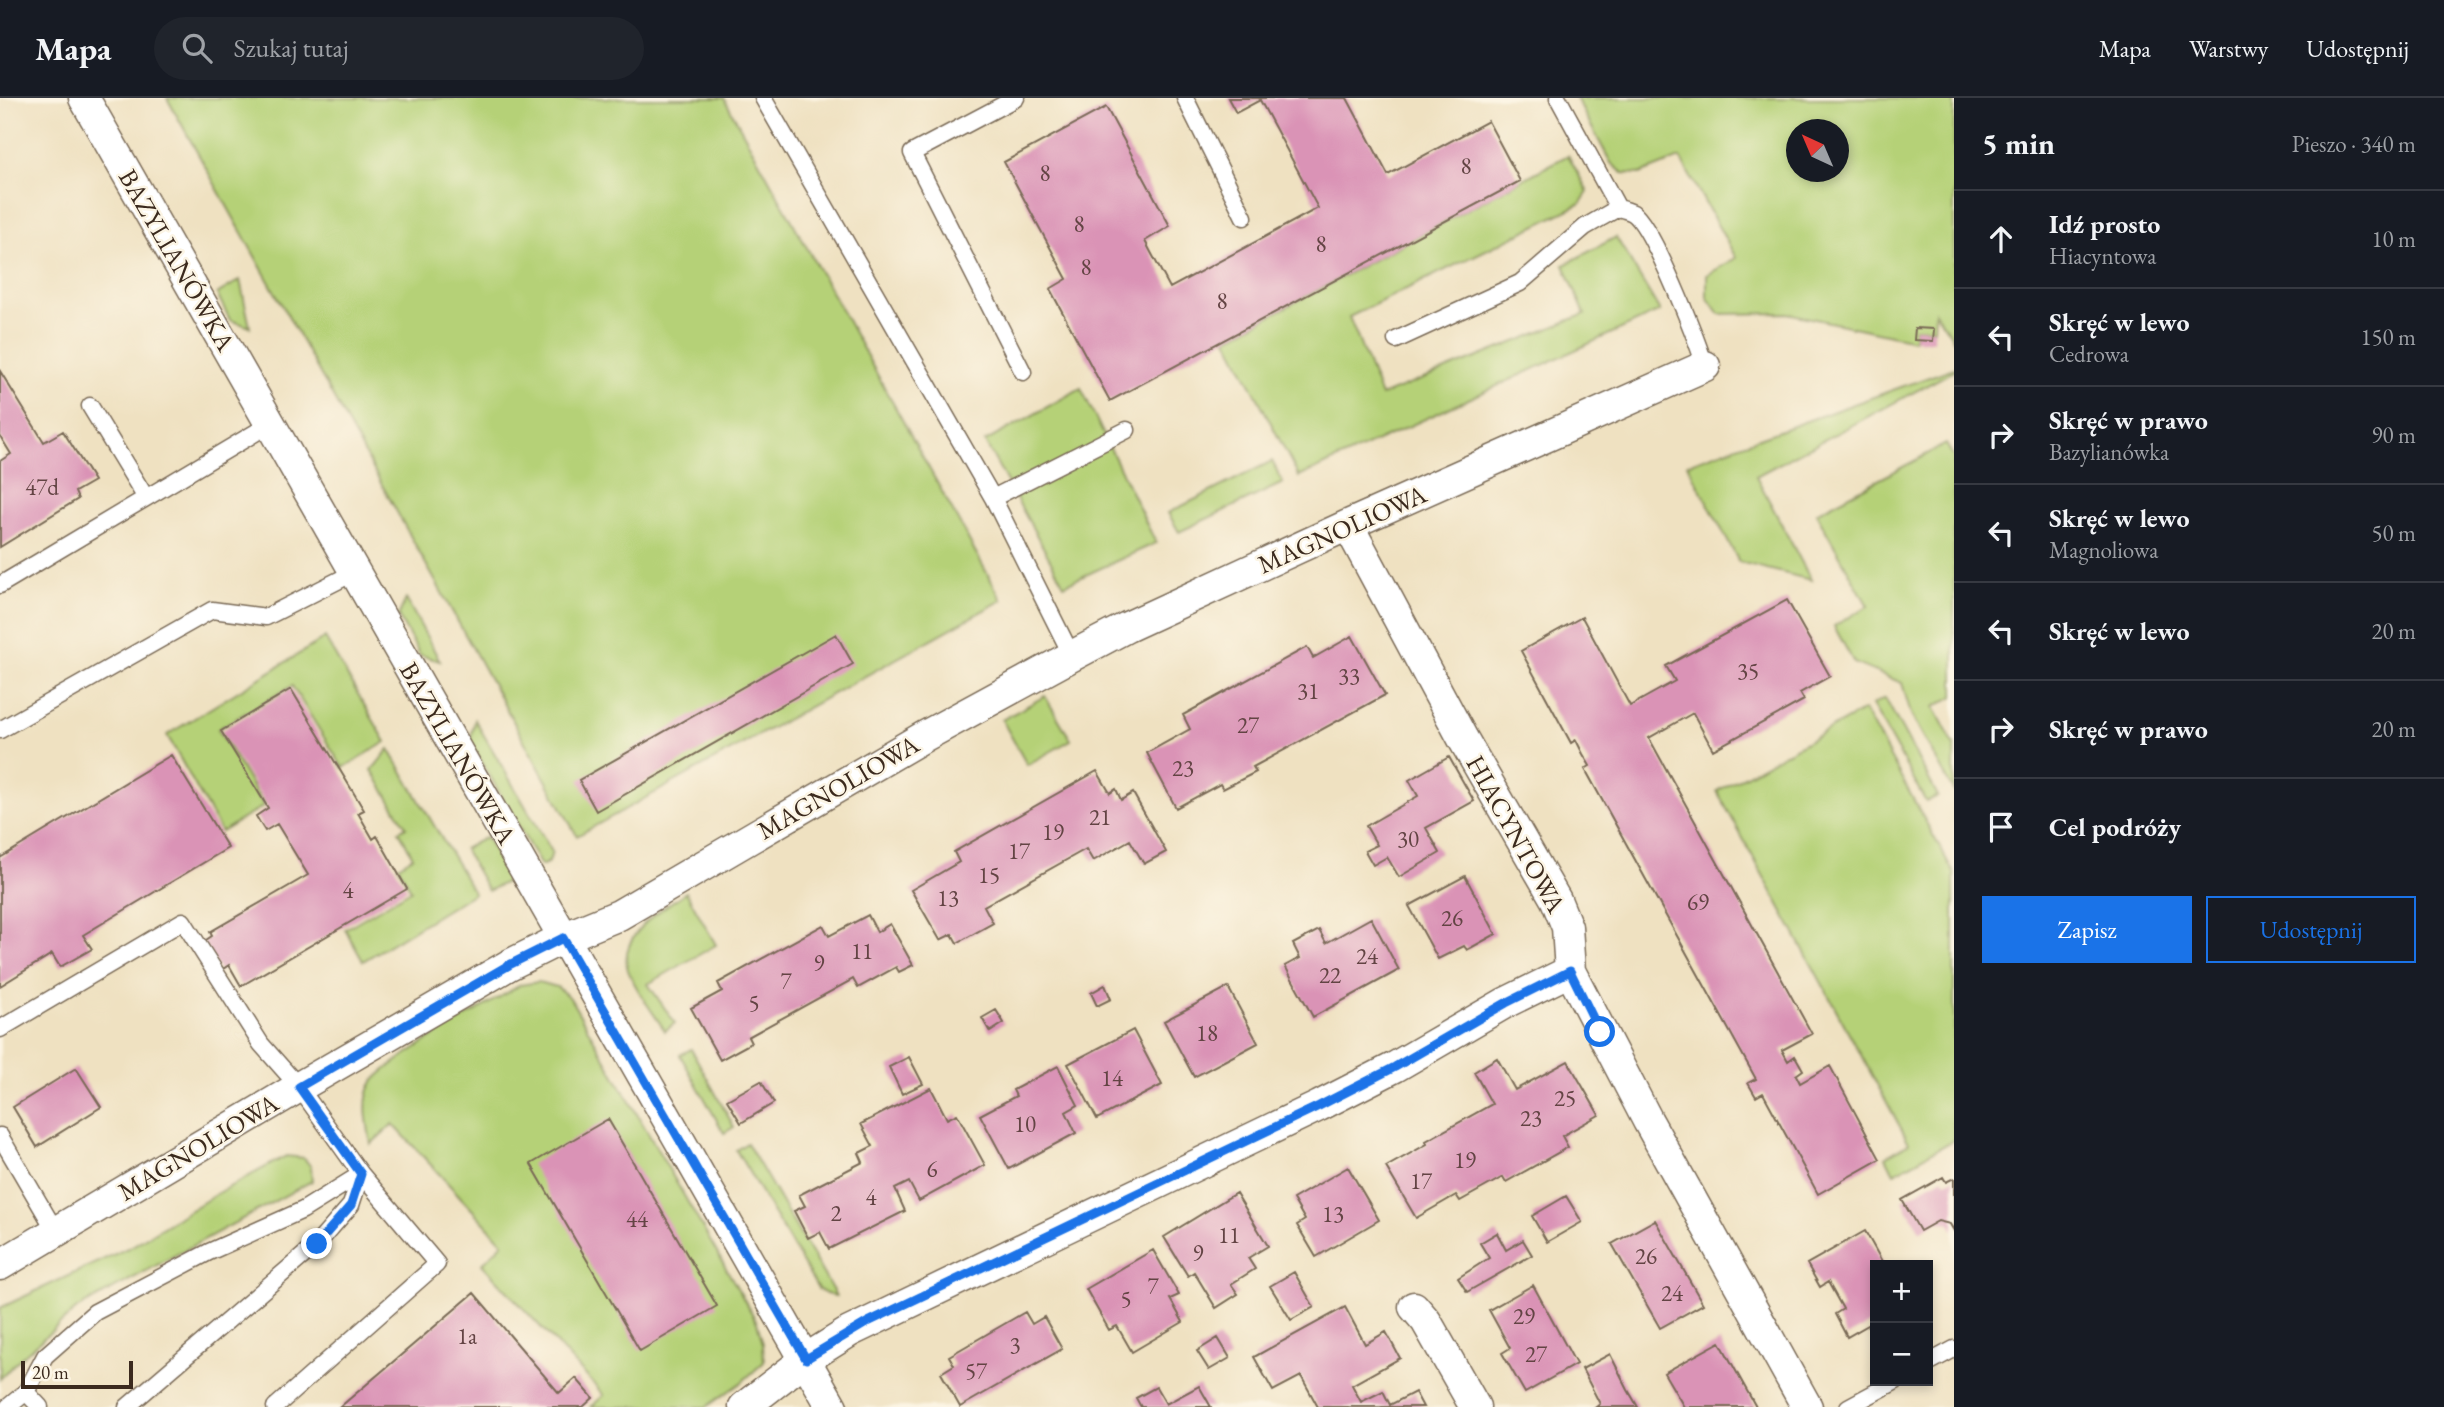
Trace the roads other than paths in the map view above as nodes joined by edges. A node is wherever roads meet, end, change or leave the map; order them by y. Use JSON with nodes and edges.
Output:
{"nodes":[{"id":1,"x":84,"y":98,"type":"edge"},
{"id":2,"x":763,"y":98,"type":"edge"},
{"id":3,"x":1016,"y":98,"type":"edge"},
{"id":4,"x":1185,"y":98,"type":"edge"},
{"id":5,"x":1558,"y":98,"type":"edge"},
{"id":6,"x":1618,"y":208,"type":"junction"},
{"id":7,"x":1244,"y":217,"type":"dead end"},
{"id":8,"x":1396,"y":340,"type":"dead end"},
{"id":9,"x":1705,"y":366,"type":"joint"},
{"id":10,"x":1023,"y":372,"type":"dead end"},
{"id":11,"x":90,"y":406,"type":"dead end"},
{"id":12,"x":270,"y":424,"type":"junction"},
{"id":13,"x":1127,"y":430,"type":"dead end"},
{"id":14,"x":146,"y":498,"type":"junction"},
{"id":15,"x":993,"y":498,"type":"junction"},
{"id":16,"x":1348,"y":525,"type":"junction"},
{"id":17,"x":355,"y":572,"type":"junction"},
{"id":18,"x":0,"y":585,"type":"edge"},
{"id":19,"x":1072,"y":656,"type":"junction"},
{"id":20,"x":0,"y":730,"type":"edge"},
{"id":21,"x":563,"y":938,"type":"junction"},
{"id":22,"x":1570,"y":971,"type":"junction"},
{"id":23,"x":0,"y":1029,"type":"edge"},
{"id":24,"x":299,"y":1087,"type":"junction"},
{"id":25,"x":0,"y":1136,"type":"edge"},
{"id":26,"x":361,"y":1174,"type":"junction"},
{"id":27,"x":56,"y":1232,"type":"junction"},
{"id":28,"x":0,"y":1265,"type":"edge"},
{"id":29,"x":1414,"y":1307,"type":"dead end"},
{"id":30,"x":1954,"y":1349,"type":"edge"},
{"id":31,"x":806,"y":1359,"type":"junction"},
{"id":32,"x":1933,"y":1360,"type":"edge"},
{"id":33,"x":1887,"y":1386,"type":"edge"},
{"id":34,"x":26,"y":1392,"type":"junction"},
{"id":35,"x":8,"y":1407,"type":"edge"},
{"id":36,"x":40,"y":1407,"type":"edge"},
{"id":37,"x":127,"y":1407,"type":"edge"},
{"id":38,"x":275,"y":1407,"type":"edge"},
{"id":39,"x":744,"y":1407,"type":"edge"},
{"id":40,"x":832,"y":1407,"type":"edge"},
{"id":41,"x":1475,"y":1407,"type":"edge"},
{"id":42,"x":1807,"y":1407,"type":"edge"},
{"id":43,"x":1848,"y":1407,"type":"edge"}],
"edges":[{"from":1,"to":12,"type":"street","name":"BAZYLIANÓWKA"},
{"from":2,"to":15,"type":"lane"},
{"from":3,"to":10,"type":"lane"},
{"from":4,"to":7,"type":"lane"},
{"from":5,"to":6,"type":"lane"},
{"from":6,"to":8,"type":"lane"},
{"from":6,"to":9,"type":"lane"},
{"from":9,"to":16,"type":"street","name":"MAGNOLIOWA"},
{"from":11,"to":14,"type":"lane"},
{"from":12,"to":14,"type":"lane"},
{"from":12,"to":17,"type":"street","name":"BAZYLIANÓWKA"},
{"from":13,"to":15,"type":"lane"},
{"from":14,"to":18,"type":"lane"},
{"from":15,"to":19,"type":"lane"},
{"from":16,"to":19,"type":"street","name":"MAGNOLIOWA"},
{"from":16,"to":22,"type":"street","name":"HIACYNTOWA"},
{"from":17,"to":20,"type":"lane"},
{"from":17,"to":21,"type":"street","name":"BAZYLIANÓWKA"},
{"from":19,"to":21,"type":"street","name":"MAGNOLIOWA"},
{"from":21,"to":24,"type":"street","name":"MAGNOLIOWA"},
{"from":21,"to":31,"type":"street","name":"BAZYLIANÓWKA"},
{"from":22,"to":31,"type":"street"},
{"from":22,"to":42,"type":"street","name":"HIACYNTOWA"},
{"from":23,"to":24,"type":"lane"},
{"from":24,"to":26,"type":"lane"},
{"from":24,"to":27,"type":"street","name":"MAGNOLIOWA"},
{"from":25,"to":27,"type":"lane"},
{"from":26,"to":34,"type":"lane"},
{"from":26,"to":37,"type":"lane"},
{"from":26,"to":38,"type":"lane"},
{"from":27,"to":28,"type":"street","name":"MAGNOLIOWA"},
{"from":29,"to":41,"type":"street"},
{"from":30,"to":32,"type":"lane"},
{"from":31,"to":39,"type":"street"},
{"from":31,"to":40,"type":"street","name":"BAZYLIANÓWKA"},
{"from":33,"to":43,"type":"lane"},
{"from":34,"to":35,"type":"lane"},
{"from":34,"to":36,"type":"lane"}]}
